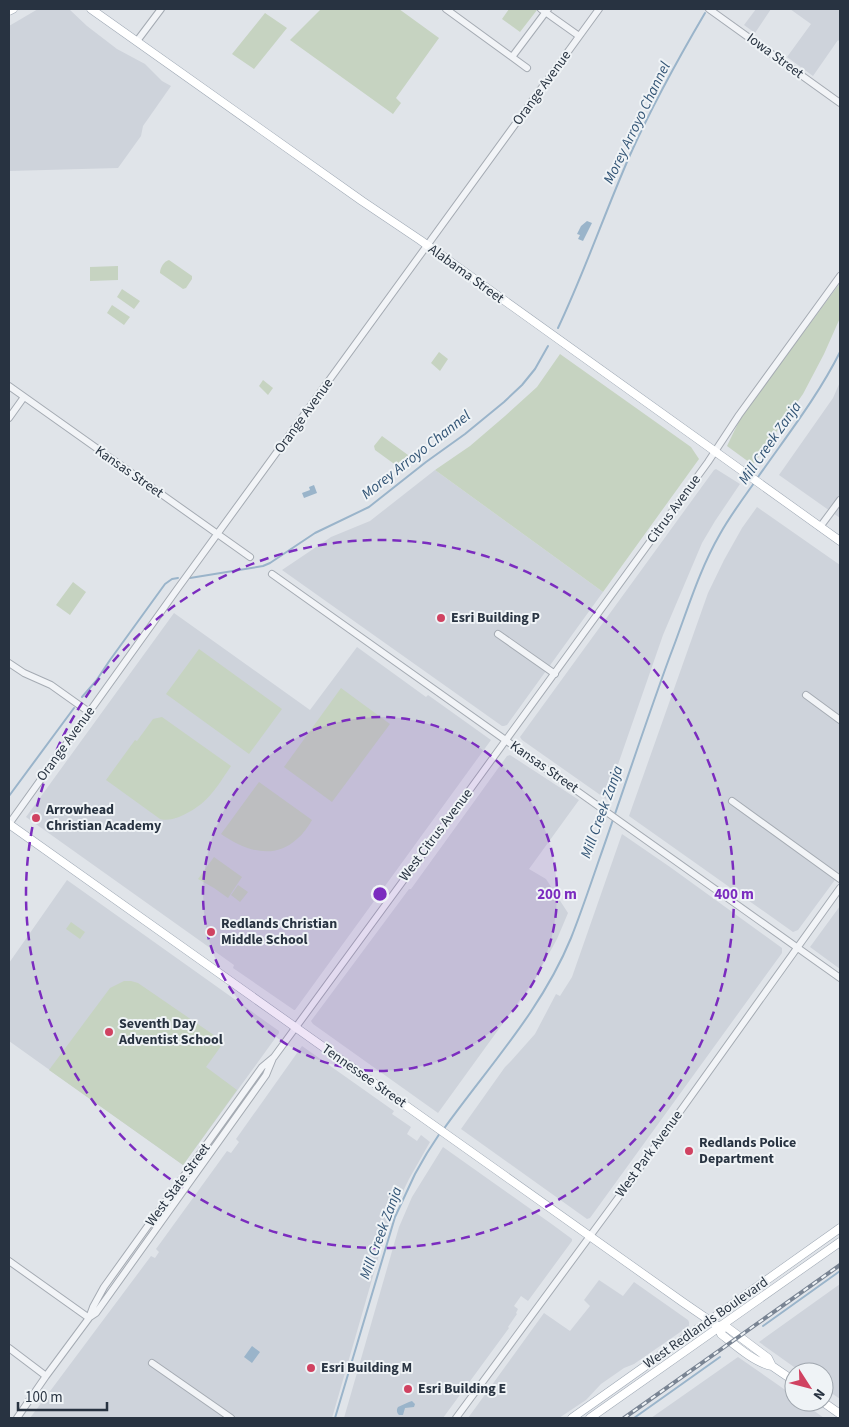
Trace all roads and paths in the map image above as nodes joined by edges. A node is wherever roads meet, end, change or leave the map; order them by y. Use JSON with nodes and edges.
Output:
{"nodes":[{"id":1,"x":13,"y":9,"type":"edge"},
{"id":2,"x":91,"y":9,"type":"edge"},
{"id":3,"x":161,"y":9,"type":"edge"},
{"id":4,"x":446,"y":9,"type":"edge"},
{"id":5,"x":600,"y":9,"type":"edge"},
{"id":6,"x":709,"y":9,"type":"edge"},
{"id":7,"x":545,"y":10,"type":"edge"},
{"id":8,"x":9,"y":11,"type":"edge"},
{"id":9,"x":579,"y":36,"type":"junction"},
{"id":10,"x":138,"y":41,"type":"junction"},
{"id":11,"x":512,"y":57,"type":"junction"},
{"id":12,"x":528,"y":68,"type":"dead end"},
{"id":13,"x":840,"y":103,"type":"edge"},
{"id":14,"x":428,"y":246,"type":"junction"},
{"id":15,"x":840,"y":276,"type":"edge"},
{"id":16,"x":9,"y":386,"type":"edge"},
{"id":17,"x":24,"y":397,"type":"junction"},
{"id":18,"x":9,"y":418,"type":"edge"},
{"id":19,"x":715,"y":452,"type":"junction"},
{"id":20,"x":840,"y":500,"type":"edge"},
{"id":21,"x":820,"y":527,"type":"junction"},
{"id":22,"x":218,"y":534,"type":"junction"},
{"id":23,"x":840,"y":541,"type":"edge"},
{"id":24,"x":250,"y":557,"type":"dead end"},
{"id":25,"x":272,"y":574,"type":"dead end"},
{"id":26,"x":498,"y":634,"type":"dead end"},
{"id":27,"x":9,"y":663,"type":"edge"},
{"id":28,"x":555,"y":674,"type":"junction"},
{"id":29,"x":806,"y":695,"type":"dead end"},
{"id":30,"x":89,"y":712,"type":"junction"},
{"id":31,"x":840,"y":720,"type":"edge"},
{"id":32,"x":506,"y":740,"type":"junction"},
{"id":33,"x":732,"y":800,"type":"dead end"},
{"id":34,"x":9,"y":824,"type":"edge"},
{"id":35,"x":840,"y":879,"type":"edge"},
{"id":36,"x":840,"y":888,"type":"edge"},
{"id":37,"x":798,"y":948,"type":"junction"},
{"id":38,"x":840,"y":978,"type":"edge"},
{"id":39,"x":295,"y":1027,"type":"junction"},
{"id":40,"x":840,"y":1228,"type":"edge"},
{"id":41,"x":590,"y":1236,"type":"junction"},
{"id":42,"x":840,"y":1242,"type":"edge"},
{"id":43,"x":9,"y":1261,"type":"edge"},
{"id":44,"x":89,"y":1318,"type":"junction"},
{"id":45,"x":710,"y":1321,"type":"junction"},
{"id":46,"x":719,"y":1327,"type":"junction"},
{"id":47,"x":9,"y":1348,"type":"edge"},
{"id":48,"x":152,"y":1363,"type":"dead end"},
{"id":49,"x":784,"y":1374,"type":"edge"},
{"id":50,"x":46,"y":1376,"type":"junction"},
{"id":51,"x":17,"y":1418,"type":"edge"},
{"id":52,"x":231,"y":1418,"type":"edge"},
{"id":53,"x":456,"y":1418,"type":"edge"},
{"id":54,"x":572,"y":1418,"type":"edge"},
{"id":55,"x":590,"y":1418,"type":"edge"}],
"edges":[{"from":1,"to":8,"type":"main road"},
{"from":2,"to":10,"type":"main road","name":"Alabama Street"},
{"from":3,"to":10,"type":"street"},
{"from":4,"to":11,"type":"street"},
{"from":5,"to":9,"type":"street","name":"Orange Avenue"},
{"from":6,"to":13,"type":"street","name":"Iowa Street"},
{"from":7,"to":9,"type":"street"},
{"from":7,"to":11,"type":"street"},
{"from":9,"to":14,"type":"street","name":"Orange Avenue"},
{"from":10,"to":14,"type":"main road","name":"Alabama Street"},
{"from":11,"to":12,"type":"street"},
{"from":14,"to":19,"type":"main road","name":"Alabama Street"},
{"from":14,"to":22,"type":"street","name":"Orange Avenue"},
{"from":15,"to":19,"type":"street","name":"Citrus Avenue"},
{"from":16,"to":17,"type":"street","name":"Kansas Street"},
{"from":17,"to":18,"type":"street"},
{"from":17,"to":22,"type":"street","name":"Kansas Street"},
{"from":19,"to":21,"type":"main road","name":"Alabama Street"},
{"from":19,"to":28,"type":"street","name":"Citrus Avenue"},
{"from":20,"to":21,"type":"street"},
{"from":21,"to":23,"type":"main road","name":"Alabama Street"},
{"from":22,"to":24,"type":"street","name":"Kansas Street"},
{"from":22,"to":30,"type":"street","name":"Orange Avenue"},
{"from":25,"to":32,"type":"street","name":"Kansas Street"},
{"from":26,"to":28,"type":"street"},
{"from":27,"to":30,"type":"street"},
{"from":28,"to":32,"type":"street","name":"Citrus Avenue"},
{"from":29,"to":31,"type":"street"},
{"from":30,"to":34,"type":"street","name":"Orange Avenue"},
{"from":32,"to":37,"type":"street","name":"Kansas Street"},
{"from":32,"to":39,"type":"street","name":"West Citrus Avenue"},
{"from":33,"to":35,"type":"street"},
{"from":34,"to":39,"type":"main road","name":"Tennessee Street"},
{"from":36,"to":37,"type":"street","name":"West Park Avenue"},
{"from":37,"to":38,"type":"street","name":"Kansas Street"},
{"from":37,"to":41,"type":"street","name":"West Park Avenue"},
{"from":39,"to":41,"type":"main road","name":"Tennessee Street"},
{"from":39,"to":44,"type":"street","name":"West State Street"},
{"from":40,"to":45,"type":"main road","name":"West Redlands Boulevard"},
{"from":41,"to":45,"type":"main road","name":"Tennessee Street"},
{"from":41,"to":53,"type":"street","name":"West Park Avenue"},
{"from":42,"to":46,"type":"main road","name":"West Redlands Boulevard"},
{"from":43,"to":44,"type":"street"},
{"from":44,"to":50,"type":"street","name":"West State Street"},
{"from":45,"to":46,"type":"main road","name":"Tennessee Street"},
{"from":45,"to":54,"type":"main road","name":"West Redlands Boulevard"},
{"from":46,"to":49,"type":"main road","name":"Tennessee Street"},
{"from":46,"to":55,"type":"main road","name":"West Redlands Boulevard"},
{"from":47,"to":50,"type":"street"},
{"from":48,"to":52,"type":"street"},
{"from":50,"to":51,"type":"street","name":"West State Street"}]}
